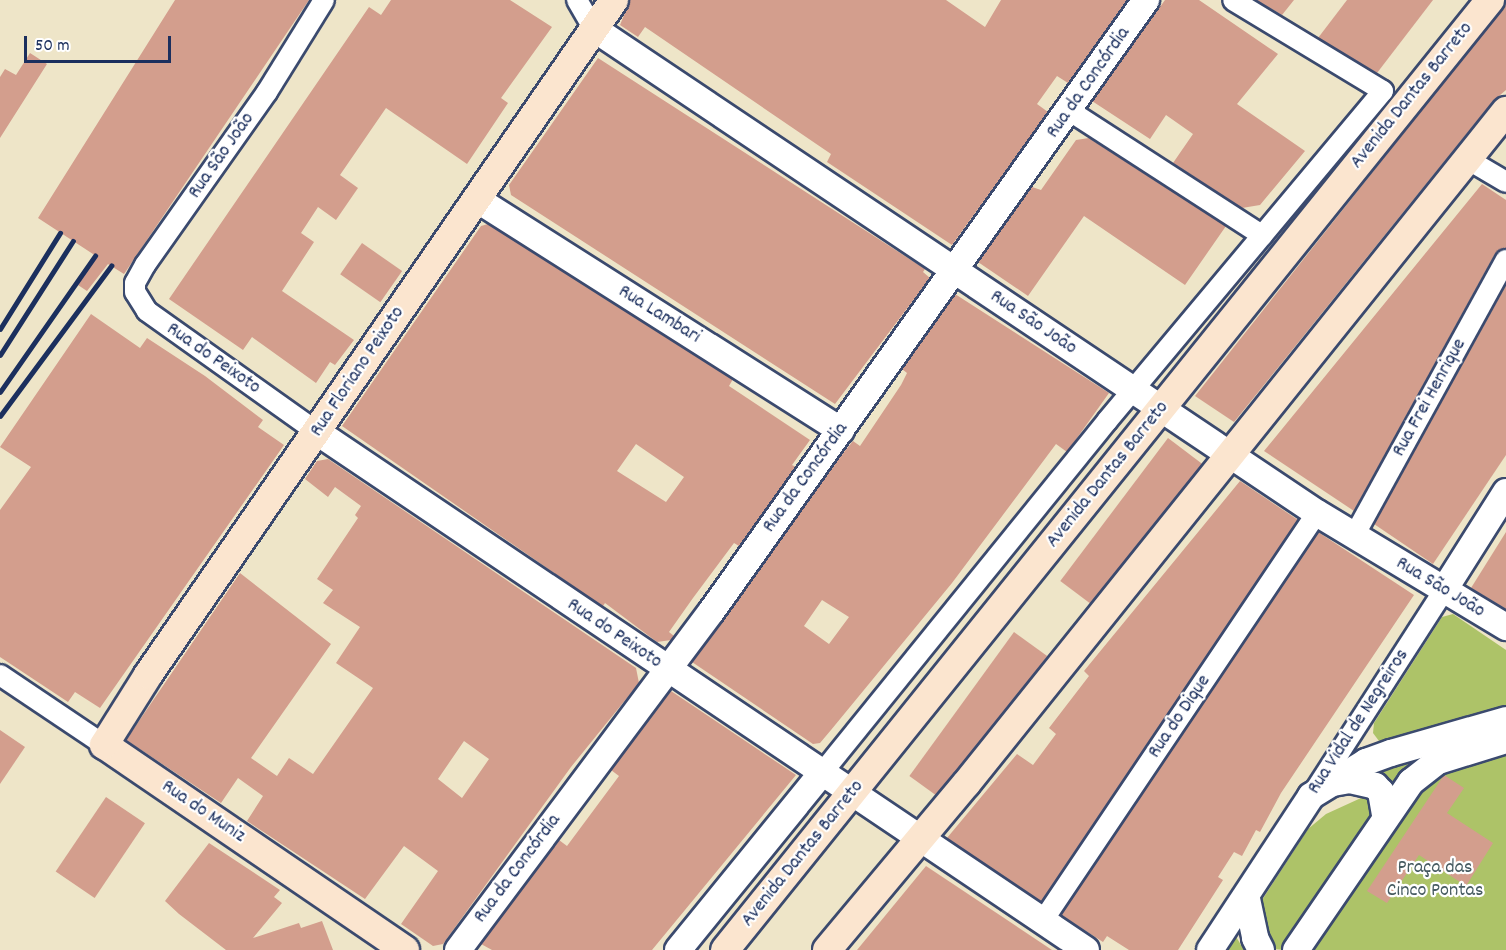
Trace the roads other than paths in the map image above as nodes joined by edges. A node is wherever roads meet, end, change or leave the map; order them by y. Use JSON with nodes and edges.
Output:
{"nodes":[{"id":1,"x":324,"y":0,"type":"edge"},
{"id":2,"x":577,"y":0,"type":"edge"},
{"id":3,"x":614,"y":0,"type":"edge"},
{"id":4,"x":1146,"y":0,"type":"edge"},
{"id":5,"x":1233,"y":0,"type":"edge"},
{"id":6,"x":1490,"y":0,"type":"edge"},
{"id":7,"x":593,"y":28,"type":"junction"},
{"id":8,"x":1070,"y":111,"type":"junction"},
{"id":9,"x":1506,"y":111,"type":"edge"},
{"id":10,"x":1467,"y":159,"type":"junction"},
{"id":11,"x":1506,"y":182,"type":"edge"},
{"id":12,"x":478,"y":200,"type":"junction"},
{"id":13,"x":1262,"y":235,"type":"junction"},
{"id":14,"x":1506,"y":261,"type":"edge"},
{"id":15,"x":956,"y":271,"type":"junction"},
{"id":16,"x":147,"y":312,"type":"joint"},
{"id":17,"x":1133,"y":390,"type":"junction"},
{"id":18,"x":1161,"y":408,"type":"junction"},
{"id":19,"x":840,"y":430,"type":"junction"},
{"id":20,"x":317,"y":432,"type":"junction"},
{"id":21,"x":1231,"y":454,"type":"junction"},
{"id":22,"x":1506,"y":492,"type":"edge"},
{"id":23,"x":1317,"y":513,"type":"junction"},
{"id":24,"x":1354,"y":536,"type":"junction"},
{"id":25,"x":1444,"y":590,"type":"junction"},
{"id":26,"x":1506,"y":627,"type":"edge"},
{"id":27,"x":668,"y":670,"type":"junction"},
{"id":28,"x":0,"y":675,"type":"edge"},
{"id":29,"x":1506,"y":720,"type":"edge"},
{"id":30,"x":1506,"y":740,"type":"edge"},
{"id":31,"x":104,"y":744,"type":"junction"},
{"id":32,"x":822,"y":773,"type":"junction"},
{"id":33,"x":1321,"y":789,"type":"junction"},
{"id":34,"x":851,"y":793,"type":"junction"},
{"id":35,"x":1386,"y":814,"type":"junction"},
{"id":36,"x":918,"y":838,"type":"junction"},
{"id":37,"x":1247,"y":899,"type":"junction"},
{"id":38,"x":1042,"y":922,"type":"junction"},
{"id":39,"x":401,"y":948,"type":"edge"},
{"id":40,"x":458,"y":950,"type":"edge"},
{"id":41,"x":678,"y":950,"type":"edge"},
{"id":42,"x":725,"y":950,"type":"edge"},
{"id":43,"x":827,"y":950,"type":"edge"},
{"id":44,"x":1086,"y":950,"type":"edge"},
{"id":45,"x":1210,"y":950,"type":"edge"},
{"id":46,"x":1261,"y":950,"type":"edge"},
{"id":47,"x":1296,"y":950,"type":"edge"}],
"edges":[{"from":1,"to":16,"type":"street","name":"Rua São João"},
{"from":2,"to":7,"type":"street","name":"Rua São João"},
{"from":3,"to":7,"type":"main road","name":"Rua Floriano Peixoto"},
{"from":4,"to":8,"type":"street","name":"Rua da Concórdia"},
{"from":5,"to":13,"type":"street","name":"Avenida Dantas Barreto"},
{"from":6,"to":18,"type":"main road","name":"Avenida Dantas Barreto"},
{"from":7,"to":12,"type":"main road","name":"Rua Floriano Peixoto"},
{"from":7,"to":15,"type":"street","name":"Rua São João"},
{"from":8,"to":13,"type":"street"},
{"from":8,"to":15,"type":"street","name":"Rua da Concórdia"},
{"from":9,"to":10,"type":"main road"},
{"from":10,"to":11,"type":"street"},
{"from":10,"to":21,"type":"main road"},
{"from":12,"to":19,"type":"street","name":"Rua Lambari"},
{"from":12,"to":20,"type":"main road","name":"Rua Floriano Peixoto"},
{"from":13,"to":17,"type":"street","name":"Avenida Dantas Barreto"},
{"from":14,"to":24,"type":"street","name":"Rua Frei Henrique"},
{"from":15,"to":17,"type":"street","name":"Rua São João"},
{"from":15,"to":19,"type":"street","name":"Rua da Concórdia"},
{"from":16,"to":20,"type":"street","name":"Rua do Peixoto"},
{"from":17,"to":18,"type":"street","name":"Rua São João"},
{"from":17,"to":32,"type":"street","name":"Avenida Dantas Barreto"},
{"from":18,"to":21,"type":"street","name":"Rua São João"},
{"from":18,"to":34,"type":"main road","name":"Avenida Dantas Barreto"},
{"from":19,"to":27,"type":"street","name":"Rua da Concórdia"},
{"from":20,"to":27,"type":"street","name":"Rua do Peixoto"},
{"from":20,"to":31,"type":"main road","name":"Rua Floriano Peixoto"},
{"from":21,"to":23,"type":"street","name":"Rua São João"},
{"from":21,"to":36,"type":"main road"},
{"from":22,"to":25,"type":"street","name":"Rua Vidal de Negreiros"},
{"from":23,"to":24,"type":"street","name":"Rua São João"},
{"from":23,"to":38,"type":"street","name":"Rua do Dique"},
{"from":24,"to":25,"type":"street","name":"Rua São João"},
{"from":25,"to":26,"type":"street","name":"Rua São João"},
{"from":25,"to":33,"type":"street","name":"Rua Vidal de Negreiros"},
{"from":27,"to":32,"type":"street","name":"Rua do Peixoto"},
{"from":27,"to":40,"type":"street","name":"Rua da Concórdia"},
{"from":28,"to":31,"type":"street","name":"Rua do Muniz"},
{"from":29,"to":33,"type":"street"},
{"from":30,"to":35,"type":"street"},
{"from":31,"to":39,"type":"main road","name":"Rua do Muniz"},
{"from":32,"to":34,"type":"street","name":"Rua do Peixoto"},
{"from":32,"to":41,"type":"street","name":"Avenida Dantas Barreto"},
{"from":33,"to":35,"type":"street"},
{"from":33,"to":37,"type":"street","name":"Rua Vidal de Negreiros"},
{"from":34,"to":36,"type":"street","name":"Rua do Peixoto"},
{"from":34,"to":42,"type":"main road","name":"Avenida Dantas Barreto"},
{"from":35,"to":47,"type":"street"},
{"from":36,"to":38,"type":"street","name":"Rua do Peixoto"},
{"from":36,"to":43,"type":"main road"},
{"from":37,"to":45,"type":"street","name":"Rua Vidal de Negreiros"},
{"from":37,"to":46,"type":"street"},
{"from":38,"to":44,"type":"street","name":"Rua do Peixoto"}]}
